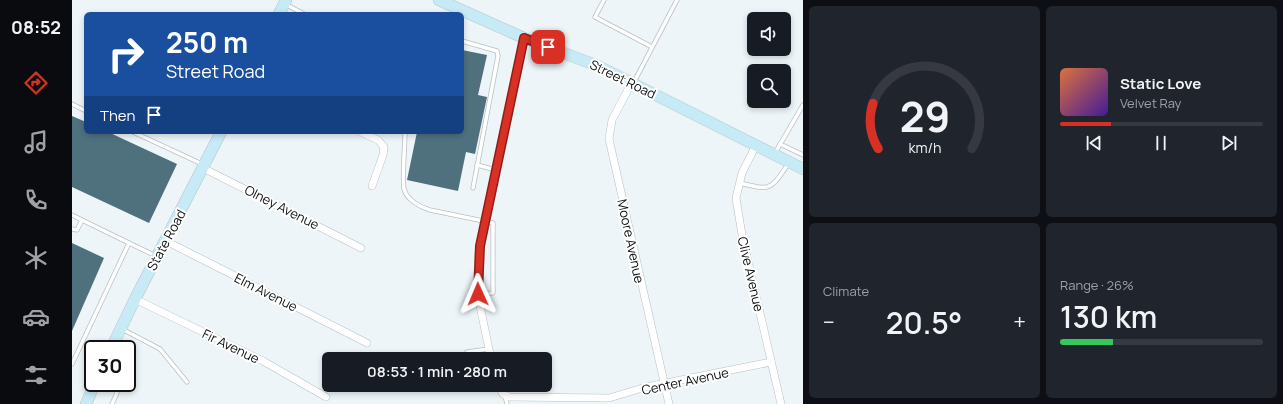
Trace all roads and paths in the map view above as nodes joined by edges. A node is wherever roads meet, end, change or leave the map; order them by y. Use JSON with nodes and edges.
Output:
{"nodes":[{"id":1,"x":604,"y":0,"type":"edge"},
{"id":2,"x":677,"y":0,"type":"edge"},
{"id":3,"x":445,"y":1,"type":"edge"},
{"id":4,"x":283,"y":6,"type":"edge"},
{"id":5,"x":299,"y":12,"type":"edge"},
{"id":6,"x":461,"y":12,"type":"edge"},
{"id":7,"x":464,"y":13,"type":"edge"},
{"id":8,"x":524,"y":38,"type":"junction"},
{"id":9,"x":464,"y":42,"type":"edge"},
{"id":10,"x":652,"y":47,"type":"junction"},
{"id":11,"x":633,"y":82,"type":"junction"},
{"id":12,"x":72,"y":104,"type":"edge"},
{"id":13,"x":803,"y":105,"type":"edge"},
{"id":14,"x":84,"y":110,"type":"edge"},
{"id":15,"x":137,"y":134,"type":"edge"},
{"id":16,"x":220,"y":134,"type":"edge"},
{"id":17,"x":365,"y":134,"type":"edge"},
{"id":18,"x":405,"y":134,"type":"edge"},
{"id":19,"x":780,"y":144,"type":"junction"},
{"id":20,"x":756,"y":145,"type":"junction"},
{"id":21,"x":774,"y":154,"type":"junction"},
{"id":22,"x":803,"y":155,"type":"edge"},
{"id":23,"x":790,"y":162,"type":"junction"},
{"id":24,"x":477,"y":165,"type":"junction"},
{"id":25,"x":204,"y":166,"type":"junction"},
{"id":26,"x":803,"y":169,"type":"edge"},
{"id":27,"x":496,"y":170,"type":"junction"},
{"id":28,"x":739,"y":182,"type":"junction"},
{"id":29,"x":372,"y":186,"type":"dead end"},
{"id":30,"x":473,"y":188,"type":"dead end"},
{"id":31,"x":72,"y":215,"type":"edge"},
{"id":32,"x":82,"y":220,"type":"junction"},
{"id":33,"x":485,"y":222,"type":"junction"},
{"id":34,"x":72,"y":229,"type":"edge"},
{"id":35,"x":166,"y":241,"type":"junction"},
{"id":36,"x":129,"y":243,"type":"junction"},
{"id":37,"x":360,"y":248,"type":"dead end"},
{"id":38,"x":157,"y":256,"type":"junction"},
{"id":39,"x":478,"y":294,"type":"junction"},
{"id":40,"x":135,"y":298,"type":"junction"},
{"id":41,"x":121,"y":328,"type":"junction"},
{"id":42,"x":117,"y":340,"type":"edge"},
{"id":43,"x":367,"y":343,"type":"dead end"},
{"id":44,"x":489,"y":349,"type":"junction"},
{"id":45,"x":467,"y":352,"type":"dead end"},
{"id":46,"x":490,"y":352,"type":"edge"},
{"id":47,"x":771,"y":362,"type":"junction"},
{"id":48,"x":72,"y":364,"type":"edge"},
{"id":49,"x":187,"y":382,"type":"dead end"},
{"id":50,"x":664,"y":384,"type":"junction"},
{"id":51,"x":91,"y":392,"type":"edge"},
{"id":52,"x":116,"y":392,"type":"edge"},
{"id":53,"x":504,"y":394,"type":"joint"},
{"id":54,"x":326,"y":397,"type":"dead end"},
{"id":55,"x":572,"y":401,"type":"edge"},
{"id":56,"x":86,"y":404,"type":"edge"},
{"id":57,"x":112,"y":404,"type":"edge"},
{"id":58,"x":508,"y":404,"type":"edge"},
{"id":59,"x":669,"y":404,"type":"edge"},
{"id":60,"x":781,"y":404,"type":"edge"}],
"edges":[{"from":1,"to":10,"type":"lane"},
{"from":2,"to":10,"type":"lane"},
{"from":3,"to":6,"type":"main road","name":"Street Road"},
{"from":4,"to":5,"type":"lane"},
{"from":7,"to":8,"type":"main road","name":"Street Road"},
{"from":8,"to":11,"type":"main road","name":"Street Road"},
{"from":8,"to":27,"type":"street"},
{"from":9,"to":24,"type":"lane"},
{"from":10,"to":11,"type":"lane"},
{"from":11,"to":20,"type":"main road","name":"Street Road"},
{"from":11,"to":50,"type":"street","name":"Moore Avenue"},
{"from":12,"to":14,"type":"lane"},
{"from":13,"to":19,"type":"lane"},
{"from":15,"to":25,"type":"lane"},
{"from":16,"to":25,"type":"main road","name":"State Road"},
{"from":17,"to":29,"type":"street"},
{"from":18,"to":33,"type":"lane"},
{"from":19,"to":21,"type":"lane"},
{"from":19,"to":22,"type":"lane"},
{"from":20,"to":21,"type":"main road","name":"Street Road"},
{"from":20,"to":28,"type":"street","name":"Clive Avenue"},
{"from":21,"to":23,"type":"main road","name":"Street Road"},
{"from":23,"to":26,"type":"main road","name":"Street Road"},
{"from":23,"to":28,"type":"lane"},
{"from":24,"to":27,"type":"lane"},
{"from":24,"to":30,"type":"lane"},
{"from":25,"to":35,"type":"main road","name":"State Road"},
{"from":25,"to":37,"type":"street","name":"Olney Avenue"},
{"from":27,"to":33,"type":"street"},
{"from":28,"to":47,"type":"street","name":"Clive Avenue"},
{"from":31,"to":32,"type":"lane"},
{"from":32,"to":34,"type":"lane"},
{"from":32,"to":36,"type":"lane"},
{"from":33,"to":39,"type":"street"},
{"from":33,"to":39,"type":"lane"},
{"from":35,"to":38,"type":"main road","name":"State Road"},
{"from":35,"to":43,"type":"street","name":"Elm Avenue"},
{"from":36,"to":38,"type":"lane"},
{"from":36,"to":48,"type":"lane"},
{"from":38,"to":40,"type":"main road","name":"State Road"},
{"from":39,"to":44,"type":"street"},
{"from":40,"to":41,"type":"main road","name":"State Road"},
{"from":40,"to":54,"type":"street","name":"Fir Avenue"},
{"from":41,"to":42,"type":"main road","name":"State Road"},
{"from":41,"to":49,"type":"lane"},
{"from":44,"to":45,"type":"lane"},
{"from":44,"to":46,"type":"street"},
{"from":47,"to":50,"type":"street","name":"Center Avenue"},
{"from":47,"to":60,"type":"street","name":"Clive Avenue"},
{"from":50,"to":55,"type":"street","name":"Center Avenue"},
{"from":50,"to":59,"type":"street","name":"Moore Avenue"},
{"from":51,"to":56,"type":"main road"},
{"from":52,"to":57,"type":"lane"},
{"from":53,"to":55,"type":"street","name":"Center Avenue"},
{"from":53,"to":58,"type":"lane"}]}
